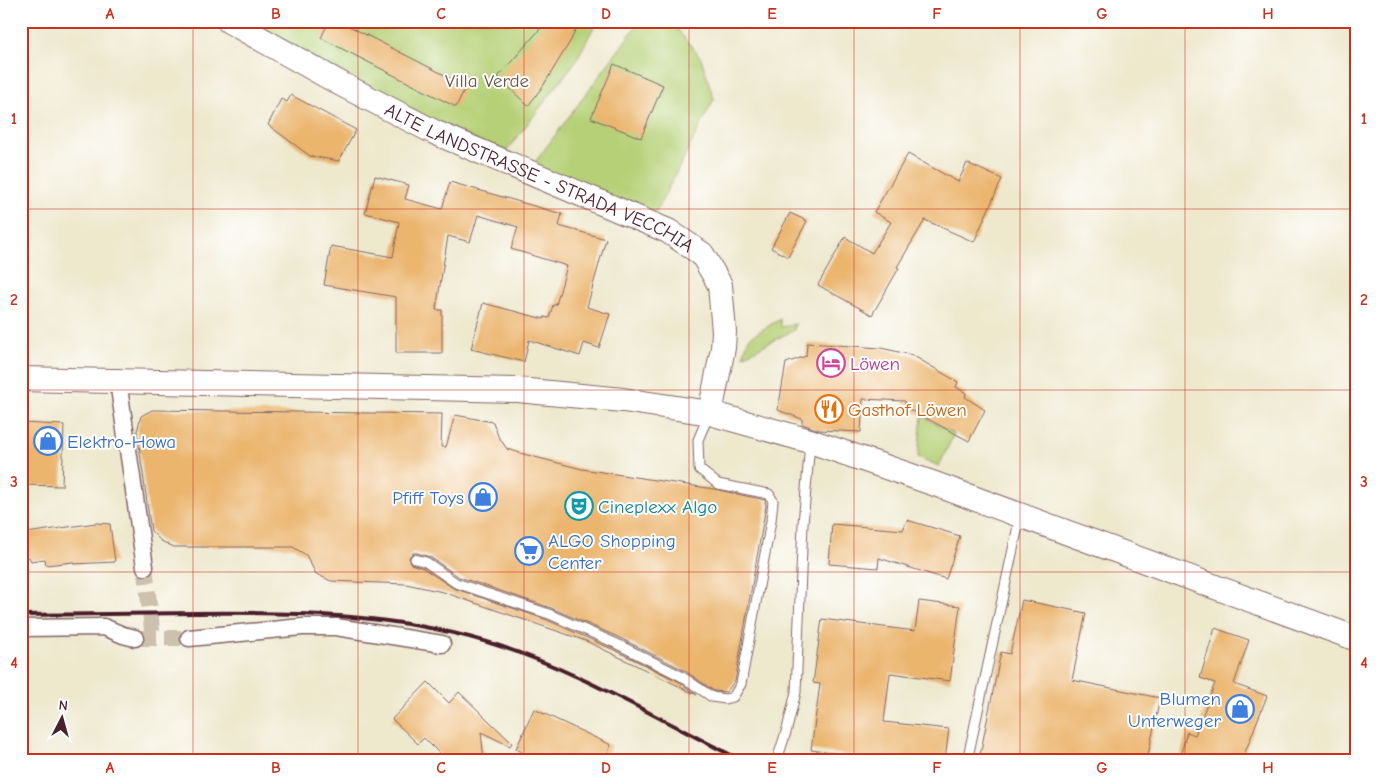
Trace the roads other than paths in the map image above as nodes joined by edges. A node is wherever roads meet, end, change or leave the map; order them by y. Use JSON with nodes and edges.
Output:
{"nodes":[{"id":1,"x":229,"y":21,"type":"edge"},
{"id":2,"x":21,"y":380,"type":"edge"},
{"id":3,"x":118,"y":381,"type":"junction"},
{"id":4,"x":710,"y":413,"type":"junction"},
{"id":5,"x":810,"y":441,"type":"junction"},
{"id":6,"x":1021,"y":514,"type":"junction"},
{"id":7,"x":415,"y":559,"type":"dead end"},
{"id":8,"x":145,"y":567,"type":"tunnel mouth"},
{"id":9,"x":21,"y":628,"type":"edge"},
{"id":10,"x":134,"y":638,"type":"tunnel mouth"},
{"id":11,"x":189,"y":638,"type":"tunnel mouth"},
{"id":12,"x":1357,"y":639,"type":"edge"},
{"id":13,"x":442,"y":644,"type":"dead end"},
{"id":14,"x":968,"y":752,"type":"dead end"},
{"id":15,"x":777,"y":760,"type":"edge"}],
"edges":[{"from":1,"to":4,"type":"main road","name":"ALTE LANDSTRASSE - STRADA VECCHIA"},
{"from":2,"to":3,"type":"main road"},
{"from":3,"to":4,"type":"main road"},
{"from":3,"to":8,"type":"street"},
{"from":4,"to":5,"type":"main road"},
{"from":4,"to":7,"type":"lane"},
{"from":5,"to":6,"type":"main road"},
{"from":5,"to":15,"type":"lane"},
{"from":6,"to":12,"type":"main road"},
{"from":6,"to":14,"type":"lane"},
{"from":9,"to":10,"type":"street"},
{"from":11,"to":13,"type":"street"}]}
